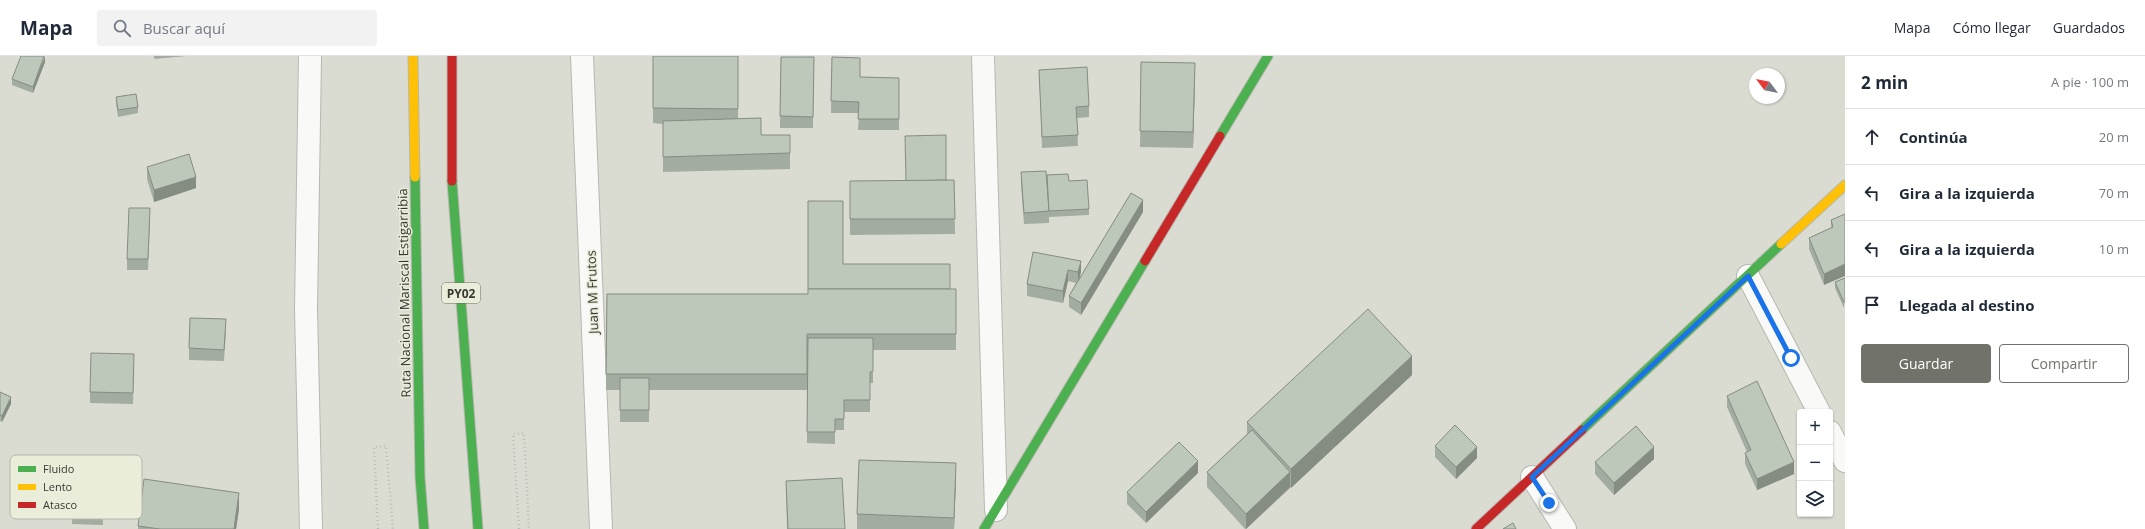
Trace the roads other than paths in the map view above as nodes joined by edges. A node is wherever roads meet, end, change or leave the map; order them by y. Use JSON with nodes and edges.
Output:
{"nodes":[{"id":1,"x":310,"y":56,"type":"edge"},
{"id":2,"x":413,"y":56,"type":"edge"},
{"id":3,"x":452,"y":56,"type":"edge"},
{"id":4,"x":582,"y":56,"type":"edge"},
{"id":5,"x":983,"y":56,"type":"edge"},
{"id":6,"x":1268,"y":56,"type":"edge"},
{"id":7,"x":1845,"y":185,"type":"edge"},
{"id":8,"x":1748,"y":276,"type":"junction"},
{"id":9,"x":1817,"y":409,"type":"edge"},
{"id":10,"x":1833,"y":438,"type":"edge"},
{"id":11,"x":1845,"y":461,"type":"edge"},
{"id":12,"x":1532,"y":477,"type":"junction"},
{"id":13,"x":996,"y":510,"type":"junction"},
{"id":14,"x":311,"y":529,"type":"edge"},
{"id":15,"x":424,"y":529,"type":"edge"},
{"id":16,"x":478,"y":529,"type":"edge"},
{"id":17,"x":601,"y":529,"type":"edge"},
{"id":18,"x":984,"y":529,"type":"edge"},
{"id":19,"x":1476,"y":529,"type":"edge"},
{"id":20,"x":1566,"y":529,"type":"edge"}],
"edges":[{"from":1,"to":14,"type":"street"},
{"from":2,"to":15,"type":"main road","name":"Ruta Nacional Mariscal Estigarribia"},
{"from":3,"to":16,"type":"main road","number":"PY02"},
{"from":4,"to":17,"type":"street","name":"Juan M Frutos"},
{"from":5,"to":13,"type":"street"},
{"from":6,"to":13,"type":"main road"},
{"from":7,"to":8,"type":"main road"},
{"from":8,"to":9,"type":"street"},
{"from":8,"to":12,"type":"main road"},
{"from":10,"to":11,"type":"street"},
{"from":12,"to":19,"type":"main road"},
{"from":12,"to":20,"type":"street"},
{"from":13,"to":18,"type":"main road"}]}
